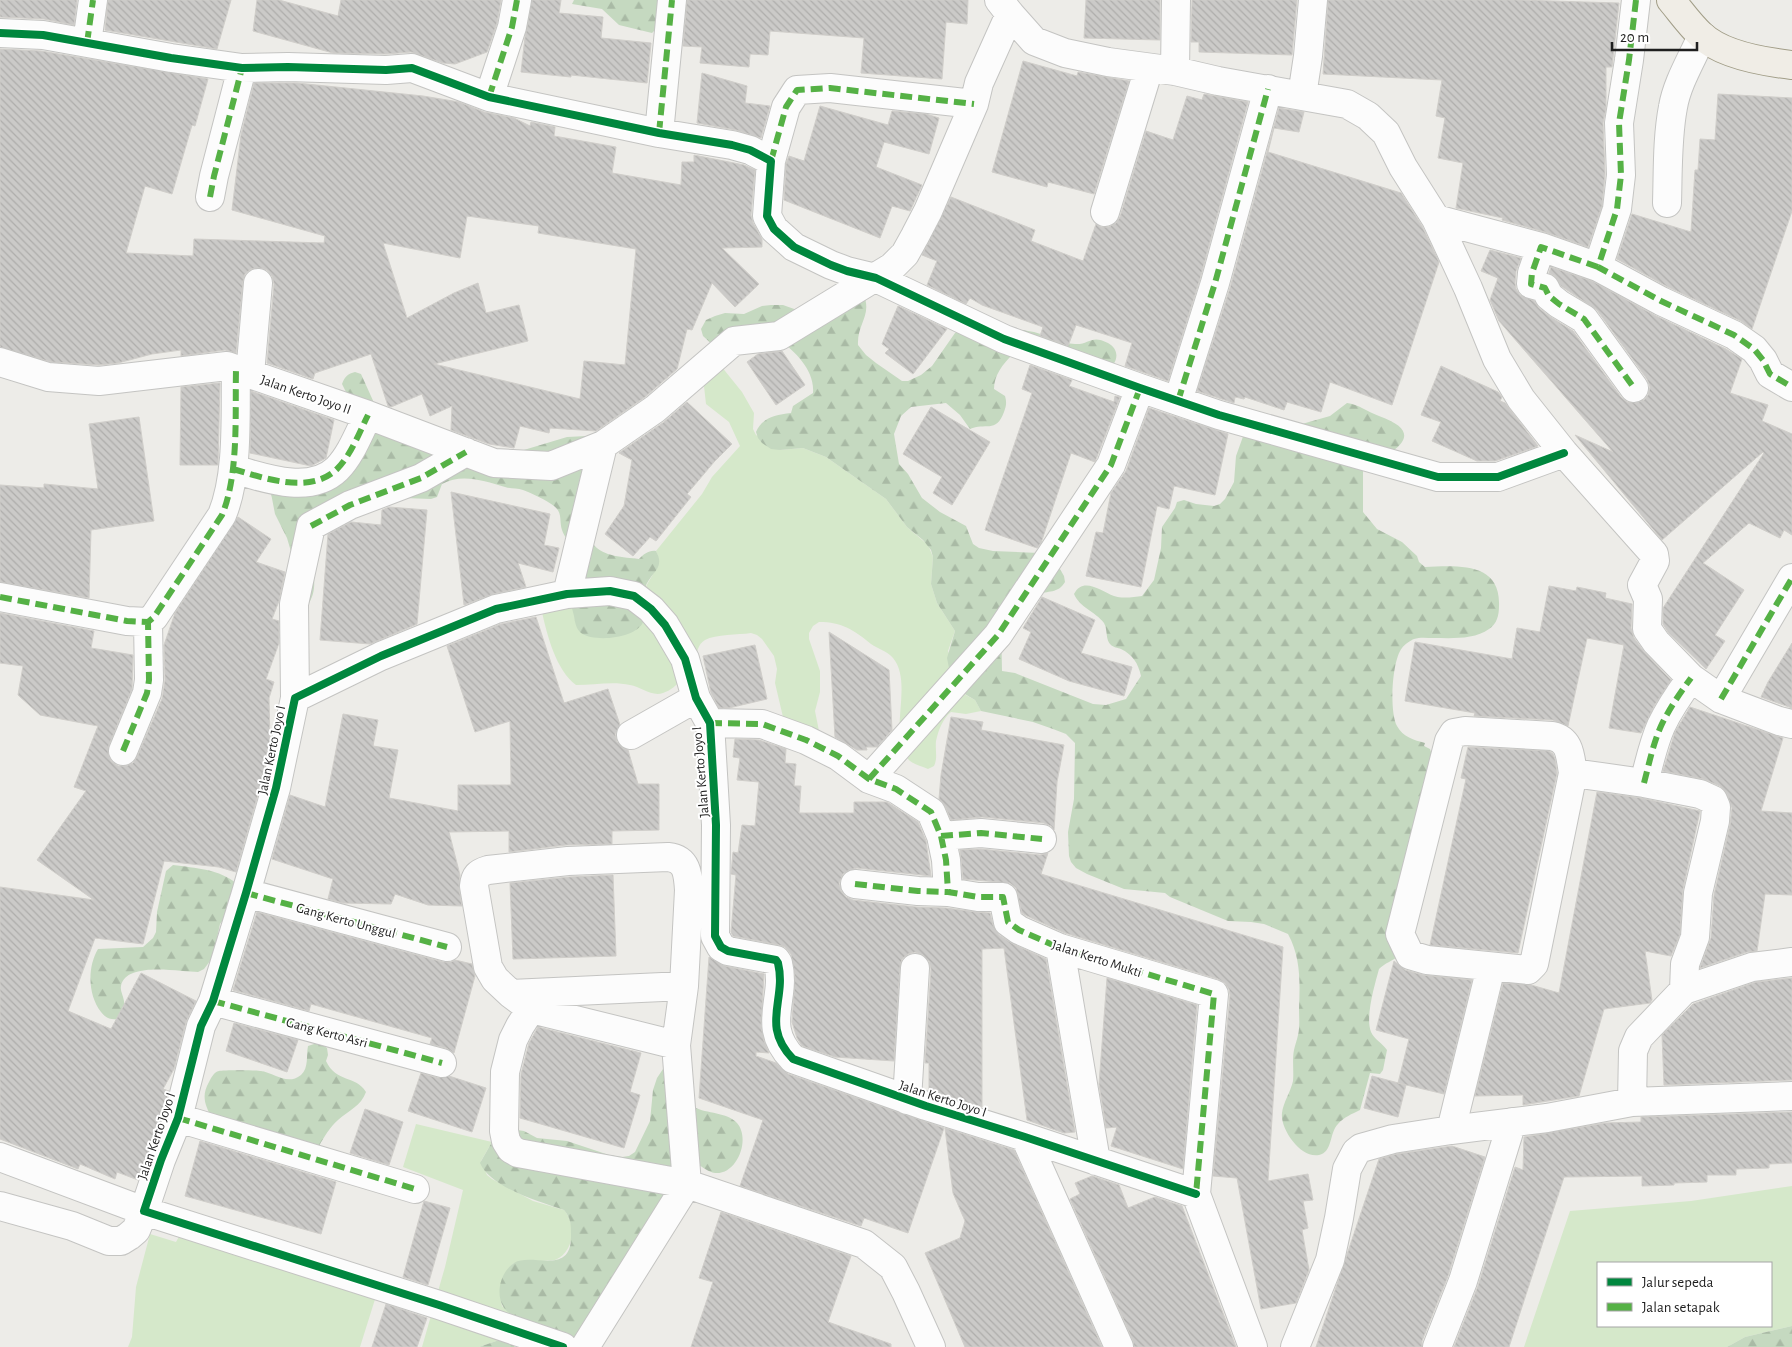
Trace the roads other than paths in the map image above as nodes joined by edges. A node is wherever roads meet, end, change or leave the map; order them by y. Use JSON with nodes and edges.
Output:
{"nodes":[{"id":1,"x":93,"y":0,"type":"edge"},
{"id":2,"x":517,"y":0,"type":"edge"},
{"id":3,"x":672,"y":0,"type":"edge"},
{"id":4,"x":1176,"y":0,"type":"edge"},
{"id":5,"x":1313,"y":0,"type":"edge"},
{"id":6,"x":1636,"y":0,"type":"edge"},
{"id":7,"x":1672,"y":1,"type":"edge"},
{"id":8,"x":1005,"y":7,"type":"edge"},
{"id":9,"x":0,"y":32,"type":"edge"},
{"id":10,"x":1702,"y":36,"type":"junction"},
{"id":11,"x":87,"y":43,"type":"junction"},
{"id":12,"x":1792,"y":65,"type":"edge"},
{"id":13,"x":242,"y":68,"type":"junction"},
{"id":14,"x":1162,"y":69,"type":"junction"},
{"id":15,"x":1268,"y":89,"type":"junction"},
{"id":16,"x":1302,"y":96,"type":"junction"},
{"id":17,"x":489,"y":97,"type":"junction"},
{"id":18,"x":974,"y":104,"type":"junction"},
{"id":19,"x":658,"y":134,"type":"junction"},
{"id":20,"x":771,"y":161,"type":"junction"},
{"id":21,"x":210,"y":197,"type":"dead end"},
{"id":22,"x":1667,"y":203,"type":"dead end"},
{"id":23,"x":1105,"y":212,"type":"dead end"},
{"id":24,"x":1436,"y":218,"type":"junction"},
{"id":25,"x":1541,"y":247,"type":"junction"},
{"id":26,"x":1598,"y":267,"type":"junction"},
{"id":27,"x":876,"y":278,"type":"junction"},
{"id":28,"x":258,"y":283,"type":"dead end"},
{"id":29,"x":0,"y":362,"type":"edge"},
{"id":30,"x":243,"y":372,"type":"junction"},
{"id":31,"x":1792,"y":387,"type":"edge"},
{"id":32,"x":1140,"y":388,"type":"junction"},
{"id":33,"x":1634,"y":388,"type":"dead end"},
{"id":34,"x":1178,"y":401,"type":"junction"},
{"id":35,"x":368,"y":415,"type":"junction"},
{"id":36,"x":603,"y":445,"type":"junction"},
{"id":37,"x":466,"y":452,"type":"junction"},
{"id":38,"x":1564,"y":453,"type":"junction"},
{"id":39,"x":233,"y":469,"type":"junction"},
{"id":40,"x":1792,"y":578,"type":"edge"},
{"id":41,"x":568,"y":594,"type":"junction"},
{"id":42,"x":0,"y":597,"type":"edge"},
{"id":43,"x":148,"y":622,"type":"junction"},
{"id":44,"x":1690,"y":678,"type":"junction"},
{"id":45,"x":295,"y":698,"type":"junction"},
{"id":46,"x":696,"y":698,"type":"junction"},
{"id":47,"x":1721,"y":700,"type":"junction"},
{"id":48,"x":710,"y":723,"type":"junction"},
{"id":49,"x":1792,"y":724,"type":"edge"},
{"id":50,"x":631,"y":734,"type":"dead end"},
{"id":51,"x":123,"y":751,"type":"dead end"},
{"id":52,"x":1573,"y":773,"type":"junction"},
{"id":53,"x":869,"y":779,"type":"junction"},
{"id":54,"x":1644,"y":783,"type":"junction"},
{"id":55,"x":941,"y":836,"type":"junction"},
{"id":56,"x":1042,"y":839,"type":"dead end"},
{"id":57,"x":855,"y":884,"type":"dead end"},
{"id":58,"x":948,"y":892,"type":"junction"},
{"id":59,"x":246,"y":894,"type":"junction"},
{"id":60,"x":447,"y":947,"type":"dead end"},
{"id":61,"x":1060,"y":948,"type":"junction"},
{"id":62,"x":1792,"y":962,"type":"edge"},
{"id":63,"x":1491,"y":967,"type":"junction"},
{"id":64,"x":915,"y":968,"type":"dead end"},
{"id":65,"x":684,"y":986,"type":"junction"},
{"id":66,"x":1684,"y":990,"type":"junction"},
{"id":67,"x":213,"y":1000,"type":"junction"},
{"id":68,"x":521,"y":1001,"type":"junction"},
{"id":69,"x":676,"y":1045,"type":"junction"},
{"id":70,"x":442,"y":1063,"type":"dead end"},
{"id":71,"x":1792,"y":1096,"type":"edge"},
{"id":72,"x":907,"y":1100,"type":"junction"},
{"id":73,"x":1632,"y":1102,"type":"junction"},
{"id":74,"x":178,"y":1118,"type":"junction"},
{"id":75,"x":1512,"y":1122,"type":"junction"},
{"id":76,"x":1450,"y":1130,"type":"junction"},
{"id":77,"x":1025,"y":1136,"type":"junction"},
{"id":78,"x":0,"y":1157,"type":"edge"},
{"id":79,"x":1096,"y":1161,"type":"junction"},
{"id":80,"x":687,"y":1184,"type":"junction"},
{"id":81,"x":415,"y":1189,"type":"dead end"},
{"id":82,"x":1196,"y":1194,"type":"junction"},
{"id":83,"x":0,"y":1206,"type":"edge"},
{"id":84,"x":144,"y":1211,"type":"junction"},
{"id":85,"x":563,"y":1347,"type":"edge"},
{"id":86,"x":585,"y":1347,"type":"edge"},
{"id":87,"x":931,"y":1347,"type":"edge"},
{"id":88,"x":1119,"y":1347,"type":"edge"},
{"id":89,"x":1253,"y":1347,"type":"edge"},
{"id":90,"x":1295,"y":1347,"type":"edge"},
{"id":91,"x":1437,"y":1347,"type":"edge"}],
"edges":[{"from":1,"to":11,"type":"street"},
{"from":2,"to":17,"type":"street"},
{"from":3,"to":19,"type":"street"},
{"from":4,"to":14,"type":"street"},
{"from":5,"to":16,"type":"street"},
{"from":6,"to":26,"type":"street"},
{"from":7,"to":10,"type":"main road"},
{"from":8,"to":14,"type":"street"},
{"from":8,"to":18,"type":"street","name":"Jalan Kerto Joyo II"},
{"from":9,"to":11,"type":"street"},
{"from":10,"to":12,"type":"main road"},
{"from":10,"to":22,"type":"street"},
{"from":11,"to":13,"type":"street"},
{"from":13,"to":17,"type":"street"},
{"from":13,"to":21,"type":"street"},
{"from":14,"to":15,"type":"street"},
{"from":14,"to":23,"type":"street"},
{"from":15,"to":16,"type":"street"},
{"from":15,"to":34,"type":"street"},
{"from":16,"to":24,"type":"street"},
{"from":17,"to":19,"type":"street"},
{"from":18,"to":20,"type":"street"},
{"from":18,"to":27,"type":"street","name":"Jalan Kerto Joyo II"},
{"from":19,"to":20,"type":"street"},
{"from":20,"to":27,"type":"street"},
{"from":24,"to":25,"type":"street"},
{"from":24,"to":38,"type":"street"},
{"from":25,"to":26,"type":"street"},
{"from":25,"to":33,"type":"street"},
{"from":26,"to":31,"type":"street"},
{"from":27,"to":32,"type":"street"},
{"from":27,"to":36,"type":"street","name":"Jalan Kerto Joyo II"},
{"from":28,"to":30,"type":"street"},
{"from":29,"to":30,"type":"street","name":"Jalan Kerto Joyo II"},
{"from":30,"to":35,"type":"street","name":"Jalan Kerto Joyo II"},
{"from":30,"to":39,"type":"street"},
{"from":32,"to":34,"type":"street"},
{"from":32,"to":53,"type":"street"},
{"from":34,"to":38,"type":"street"},
{"from":35,"to":37,"type":"street","name":"Jalan Kerto Joyo II"},
{"from":35,"to":39,"type":"street"},
{"from":36,"to":37,"type":"street","name":"Jalan Kerto Joyo II"},
{"from":36,"to":41,"type":"street"},
{"from":37,"to":45,"type":"street"},
{"from":38,"to":44,"type":"street"},
{"from":39,"to":43,"type":"street"},
{"from":40,"to":47,"type":"street"},
{"from":41,"to":45,"type":"street","name":"Jalan Kerto Joyo I"},
{"from":41,"to":46,"type":"street","name":"Jalan Kerto Joyo I"},
{"from":42,"to":43,"type":"street"},
{"from":43,"to":51,"type":"street"},
{"from":44,"to":47,"type":"street"},
{"from":44,"to":54,"type":"street"},
{"from":45,"to":59,"type":"street","name":"Jalan Kerto Joyo I"},
{"from":46,"to":48,"type":"street","name":"Jalan Kerto Joyo I"},
{"from":46,"to":50,"type":"street"},
{"from":47,"to":49,"type":"street"},
{"from":48,"to":53,"type":"street"},
{"from":48,"to":72,"type":"street","name":"Jalan Kerto Joyo I"},
{"from":52,"to":54,"type":"street"},
{"from":52,"to":63,"type":"street"},
{"from":52,"to":63,"type":"street"},
{"from":53,"to":55,"type":"street"},
{"from":54,"to":66,"type":"street"},
{"from":55,"to":56,"type":"street"},
{"from":55,"to":58,"type":"street"},
{"from":57,"to":58,"type":"street"},
{"from":58,"to":61,"type":"street","name":"Jalan Kerto Mukti"},
{"from":59,"to":60,"type":"street","name":"Gang Kerto Unggul"},
{"from":59,"to":67,"type":"street","name":"Jalan Kerto Joyo I"},
{"from":61,"to":79,"type":"street"},
{"from":61,"to":82,"type":"street","name":"Jalan Kerto Mukti"},
{"from":62,"to":66,"type":"street"},
{"from":63,"to":76,"type":"street"},
{"from":64,"to":72,"type":"street"},
{"from":65,"to":68,"type":"street"},
{"from":65,"to":68,"type":"street"},
{"from":65,"to":69,"type":"street"},
{"from":66,"to":73,"type":"street"},
{"from":67,"to":70,"type":"street","name":"Gang Kerto Asri"},
{"from":67,"to":74,"type":"street","name":"Jalan Kerto Joyo I"},
{"from":68,"to":69,"type":"street"},
{"from":68,"to":80,"type":"street"},
{"from":69,"to":80,"type":"street"},
{"from":71,"to":73,"type":"street"},
{"from":72,"to":77,"type":"street","name":"Jalan Kerto Joyo I"},
{"from":73,"to":75,"type":"street"},
{"from":74,"to":81,"type":"street"},
{"from":74,"to":84,"type":"street","name":"Jalan Kerto Joyo I"},
{"from":75,"to":76,"type":"street"},
{"from":75,"to":91,"type":"street"},
{"from":76,"to":90,"type":"street"},
{"from":77,"to":79,"type":"street","name":"Jalan Kerto Joyo I"},
{"from":77,"to":88,"type":"street"},
{"from":78,"to":84,"type":"street"},
{"from":79,"to":82,"type":"street","name":"Jalan Kerto Joyo I"},
{"from":80,"to":86,"type":"street"},
{"from":80,"to":87,"type":"street"},
{"from":82,"to":89,"type":"street"},
{"from":83,"to":84,"type":"street","name":"Jalan Kerto Joyo I"},
{"from":84,"to":85,"type":"street"}]}
